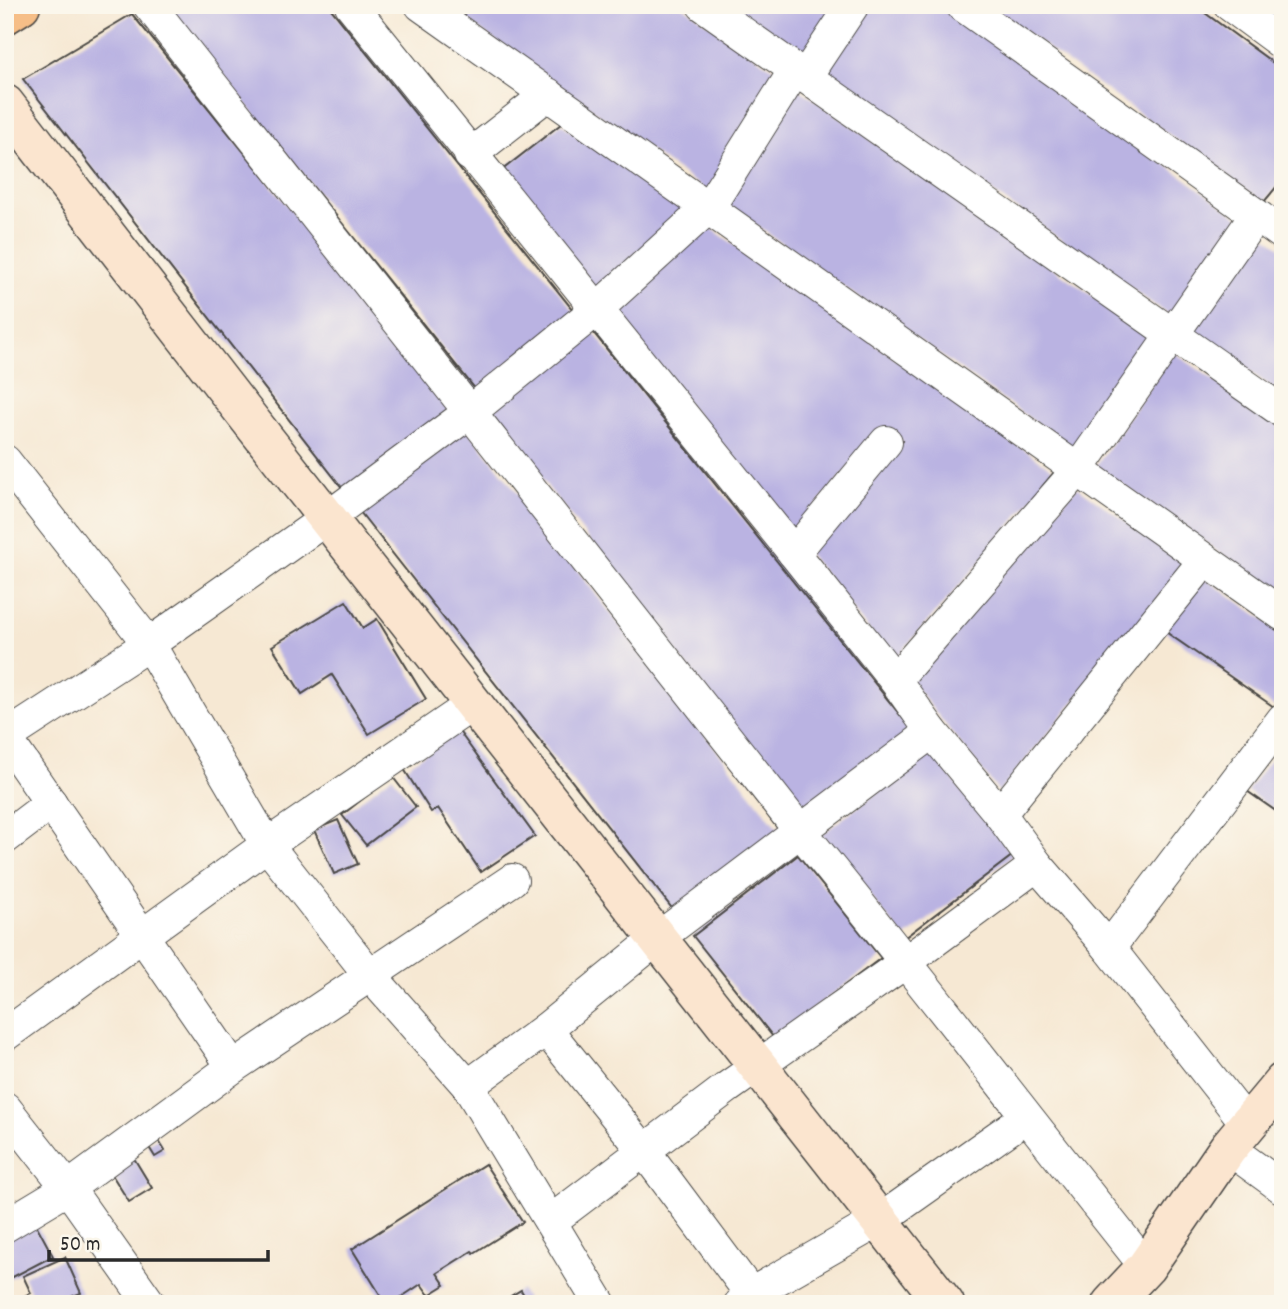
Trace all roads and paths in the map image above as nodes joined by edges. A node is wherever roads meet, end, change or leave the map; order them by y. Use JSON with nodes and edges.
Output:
{"nodes":[{"id":1,"x":21,"y":5,"type":"edge"},
{"id":2,"x":149,"y":5,"type":"edge"},
{"id":3,"x":351,"y":5,"type":"edge"},
{"id":4,"x":421,"y":5,"type":"edge"},
{"id":5,"x":703,"y":5,"type":"edge"},
{"id":6,"x":853,"y":5,"type":"edge"},
{"id":7,"x":962,"y":5,"type":"edge"},
{"id":8,"x":1230,"y":5,"type":"edge"},
{"id":9,"x":5,"y":15,"type":"edge"},
{"id":10,"x":1283,"y":44,"type":"edge"},
{"id":11,"x":800,"y":73,"type":"junction"},
{"id":12,"x":548,"y":94,"type":"junction"},
{"id":13,"x":5,"y":104,"type":"edge"},
{"id":14,"x":470,"y":155,"type":"junction"},
{"id":15,"x":709,"y":207,"type":"junction"},
{"id":16,"x":1256,"y":215,"type":"junction"},
{"id":17,"x":1283,"y":234,"type":"edge"},
{"id":18,"x":596,"y":310,"type":"junction"},
{"id":19,"x":1171,"y":334,"type":"junction"},
{"id":20,"x":470,"y":412,"type":"junction"},
{"id":21,"x":1283,"y":412,"type":"edge"},
{"id":22,"x":886,"y":442,"type":"dead end"},
{"id":23,"x":6,"y":464,"type":"edge"},
{"id":24,"x":1077,"y":471,"type":"junction"},
{"id":25,"x":327,"y":518,"type":"junction"},
{"id":26,"x":794,"y":553,"type":"junction"},
{"id":27,"x":1204,"y":561,"type":"junction"},
{"id":28,"x":1283,"y":615,"type":"edge"},
{"id":29,"x":149,"y":644,"type":"junction"},
{"id":30,"x":895,"y":680,"type":"junction"},
{"id":31,"x":474,"y":704,"type":"junction"},
{"id":32,"x":1283,"y":719,"type":"edge"},
{"id":33,"x":932,"y":732,"type":"junction"},
{"id":34,"x":6,"y":737,"type":"edge"},
{"id":35,"x":51,"y":803,"type":"junction"},
{"id":36,"x":1000,"y":814,"type":"junction"},
{"id":37,"x":801,"y":832,"type":"junction"},
{"id":38,"x":5,"y":838,"type":"edge"},
{"id":39,"x":267,"y":845,"type":"junction"},
{"id":40,"x":1037,"y":865,"type":"junction"},
{"id":41,"x":512,"y":880,"type":"dead end"},
{"id":42,"x":144,"y":937,"type":"junction"},
{"id":43,"x":658,"y":938,"type":"junction"},
{"id":44,"x":1109,"y":947,"type":"junction"},
{"id":45,"x":907,"y":961,"type":"junction"},
{"id":46,"x":369,"y":974,"type":"junction"},
{"id":47,"x":546,"y":1029,"type":"junction"},
{"id":48,"x":5,"y":1035,"type":"edge"},
{"id":49,"x":233,"y":1067,"type":"junction"},
{"id":50,"x":759,"y":1067,"type":"junction"},
{"id":51,"x":1283,"y":1082,"type":"edge"},
{"id":52,"x":468,"y":1086,"type":"junction"},
{"id":53,"x":5,"y":1108,"type":"edge"},
{"id":54,"x":1026,"y":1117,"type":"junction"},
{"id":55,"x":1238,"y":1137,"type":"junction"},
{"id":56,"x":645,"y":1152,"type":"junction"},
{"id":57,"x":68,"y":1188,"type":"junction"},
{"id":58,"x":1283,"y":1188,"type":"edge"},
{"id":59,"x":880,"y":1220,"type":"junction"},
{"id":60,"x":551,"y":1222,"type":"junction"},
{"id":61,"x":5,"y":1226,"type":"edge"},
{"id":62,"x":1146,"y":1267,"type":"junction"},
{"id":63,"x":746,"y":1299,"type":"edge"},
{"id":64,"x":150,"y":1304,"type":"edge"},
{"id":65,"x":600,"y":1304,"type":"edge"},
{"id":66,"x":945,"y":1304,"type":"edge"},
{"id":67,"x":1111,"y":1304,"type":"edge"}],
"edges":[{"from":1,"to":9,"type":"main road"},
{"from":2,"to":20,"type":"street"},
{"from":3,"to":14,"type":"street"},
{"from":4,"to":12,"type":"street"},
{"from":5,"to":11,"type":"street"},
{"from":6,"to":11,"type":"street"},
{"from":7,"to":16,"type":"street"},
{"from":8,"to":10,"type":"street"},
{"from":11,"to":15,"type":"street"},
{"from":11,"to":19,"type":"street"},
{"from":12,"to":14,"type":"street"},
{"from":12,"to":15,"type":"street"},
{"from":13,"to":25,"type":"street"},
{"from":14,"to":18,"type":"street"},
{"from":15,"to":18,"type":"street"},
{"from":15,"to":24,"type":"street"},
{"from":16,"to":17,"type":"street"},
{"from":16,"to":19,"type":"street"},
{"from":18,"to":20,"type":"street"},
{"from":18,"to":26,"type":"street"},
{"from":19,"to":21,"type":"street"},
{"from":19,"to":24,"type":"street"},
{"from":20,"to":25,"type":"street"},
{"from":20,"to":37,"type":"street"},
{"from":22,"to":26,"type":"street"},
{"from":23,"to":29,"type":"street"},
{"from":24,"to":27,"type":"street"},
{"from":24,"to":30,"type":"street"},
{"from":25,"to":29,"type":"street"},
{"from":25,"to":31,"type":"street"},
{"from":26,"to":30,"type":"street"},
{"from":27,"to":28,"type":"street"},
{"from":27,"to":36,"type":"street"},
{"from":29,"to":34,"type":"street"},
{"from":29,"to":39,"type":"street"},
{"from":30,"to":33,"type":"street"},
{"from":31,"to":39,"type":"street"},
{"from":31,"to":43,"type":"street"},
{"from":32,"to":44,"type":"street"},
{"from":33,"to":36,"type":"street"},
{"from":33,"to":37,"type":"street"},
{"from":34,"to":35,"type":"street"},
{"from":35,"to":38,"type":"street"},
{"from":35,"to":42,"type":"street"},
{"from":36,"to":40,"type":"street"},
{"from":37,"to":43,"type":"street"},
{"from":37,"to":45,"type":"street"},
{"from":39,"to":42,"type":"street"},
{"from":39,"to":46,"type":"street"},
{"from":40,"to":44,"type":"street"},
{"from":40,"to":45,"type":"street"},
{"from":41,"to":46,"type":"street"},
{"from":42,"to":48,"type":"street"},
{"from":42,"to":49,"type":"street"},
{"from":43,"to":47,"type":"street"},
{"from":43,"to":50,"type":"street"},
{"from":44,"to":55,"type":"street"},
{"from":45,"to":50,"type":"street"},
{"from":45,"to":54,"type":"street"},
{"from":46,"to":49,"type":"street"},
{"from":46,"to":52,"type":"street"},
{"from":47,"to":52,"type":"street"},
{"from":47,"to":56,"type":"street"},
{"from":49,"to":57,"type":"street"},
{"from":50,"to":56,"type":"street"},
{"from":50,"to":59,"type":"street"},
{"from":51,"to":55,"type":"street"},
{"from":52,"to":60,"type":"street"},
{"from":53,"to":57,"type":"street"},
{"from":54,"to":59,"type":"street"},
{"from":54,"to":62,"type":"street"},
{"from":55,"to":58,"type":"street"},
{"from":55,"to":62,"type":"street"},
{"from":56,"to":60,"type":"street"},
{"from":56,"to":63,"type":"street"},
{"from":57,"to":61,"type":"street"},
{"from":57,"to":64,"type":"street"},
{"from":59,"to":63,"type":"street"},
{"from":59,"to":66,"type":"street"},
{"from":60,"to":65,"type":"street"},
{"from":62,"to":67,"type":"street"}]}
